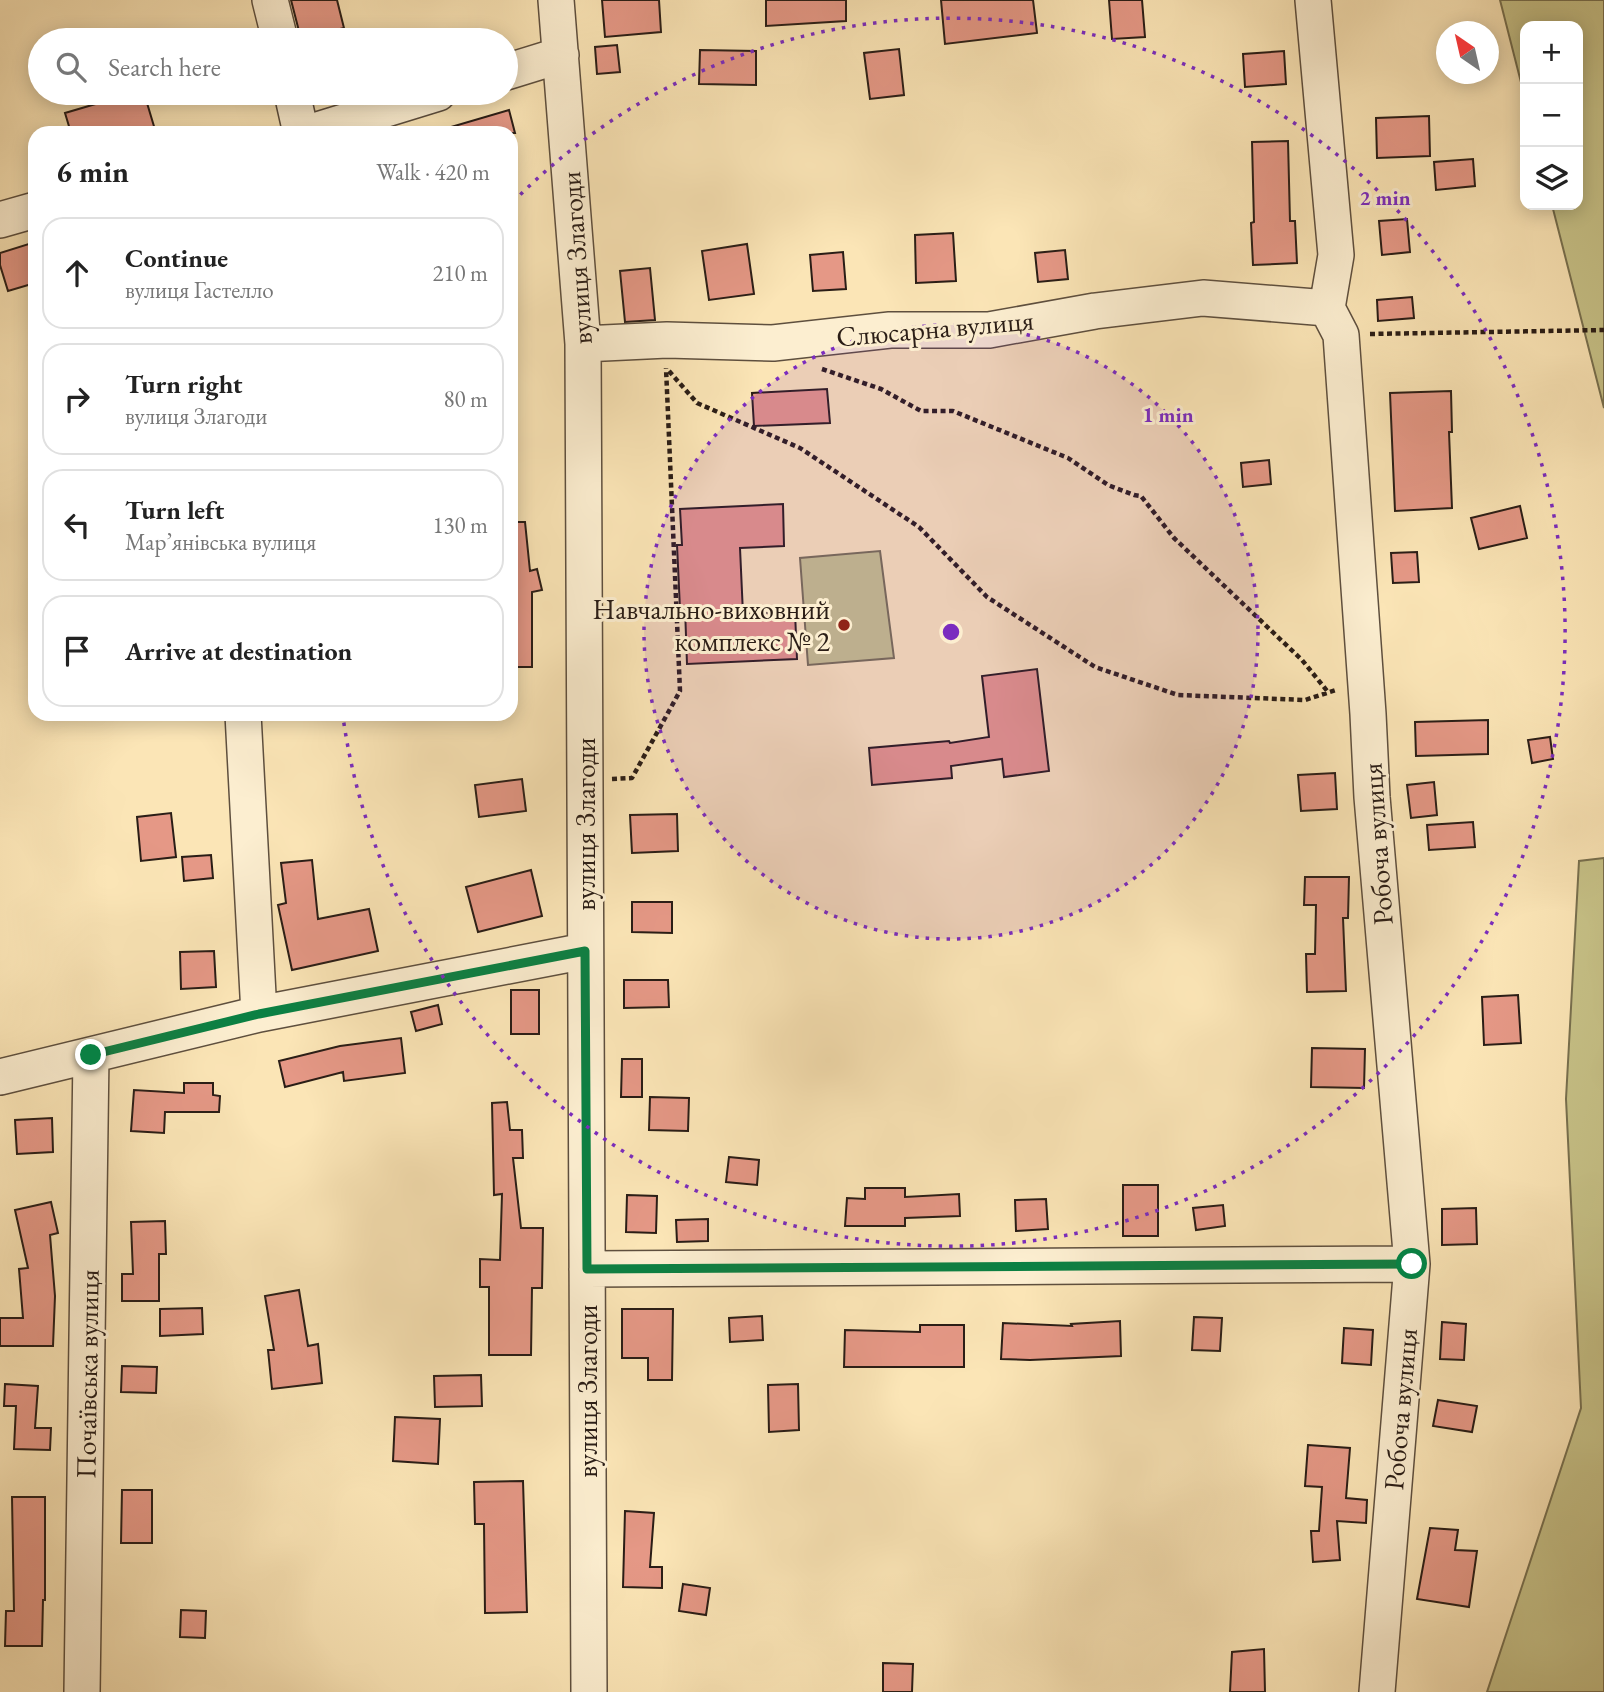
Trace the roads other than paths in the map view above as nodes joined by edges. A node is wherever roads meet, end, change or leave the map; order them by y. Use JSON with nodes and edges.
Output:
{"nodes":[{"id":1,"x":270,"y":0,"type":"edge"},
{"id":2,"x":556,"y":0,"type":"edge"},
{"id":3,"x":1313,"y":0,"type":"edge"},
{"id":4,"x":276,"y":28,"type":"edge"},
{"id":5,"x":561,"y":55,"type":"junction"},
{"id":6,"x":518,"y":68,"type":"edge"},
{"id":7,"x":295,"y":105,"type":"edge"},
{"id":8,"x":399,"y":105,"type":"edge"},
{"id":9,"x":299,"y":126,"type":"edge"},
{"id":10,"x":331,"y":126,"type":"edge"},
{"id":11,"x":1334,"y":322,"type":"junction"},
{"id":12,"x":583,"y":344,"type":"junction"},
{"id":13,"x":243,"y":721,"type":"edge"},
{"id":14,"x":585,"y":951,"type":"junction"},
{"id":15,"x":259,"y":1014,"type":"junction"},
{"id":16,"x":91,"y":1055,"type":"junction"},
{"id":17,"x":0,"y":1077,"type":"edge"},
{"id":18,"x":1412,"y":1264,"type":"junction"},
{"id":19,"x":587,"y":1269,"type":"junction"},
{"id":20,"x":82,"y":1692,"type":"edge"},
{"id":21,"x":589,"y":1692,"type":"edge"},
{"id":22,"x":1377,"y":1692,"type":"edge"}],
"edges":[{"from":1,"to":4,"type":"street"},
{"from":2,"to":5,"type":"street","name":"вулиця Злагоди"},
{"from":3,"to":11,"type":"street","name":"Робоча вулиця"},
{"from":5,"to":6,"type":"street"},
{"from":5,"to":12,"type":"street","name":"вулиця Злагоди"},
{"from":7,"to":9,"type":"street"},
{"from":8,"to":10,"type":"street"},
{"from":11,"to":12,"type":"street","name":"Слюсарна вулиця"},
{"from":11,"to":18,"type":"street","name":"Робоча вулиця"},
{"from":12,"to":14,"type":"street","name":"вулиця Злагоди"},
{"from":13,"to":15,"type":"street"},
{"from":14,"to":15,"type":"street"},
{"from":14,"to":19,"type":"street","name":"вулиця Злагоди"},
{"from":15,"to":16,"type":"street"},
{"from":16,"to":17,"type":"street"},
{"from":16,"to":20,"type":"street","name":"Почаївська вулиця"},
{"from":18,"to":19,"type":"street"},
{"from":18,"to":22,"type":"street","name":"Робоча вулиця"},
{"from":19,"to":21,"type":"street","name":"вулиця Злагоди"}]}
